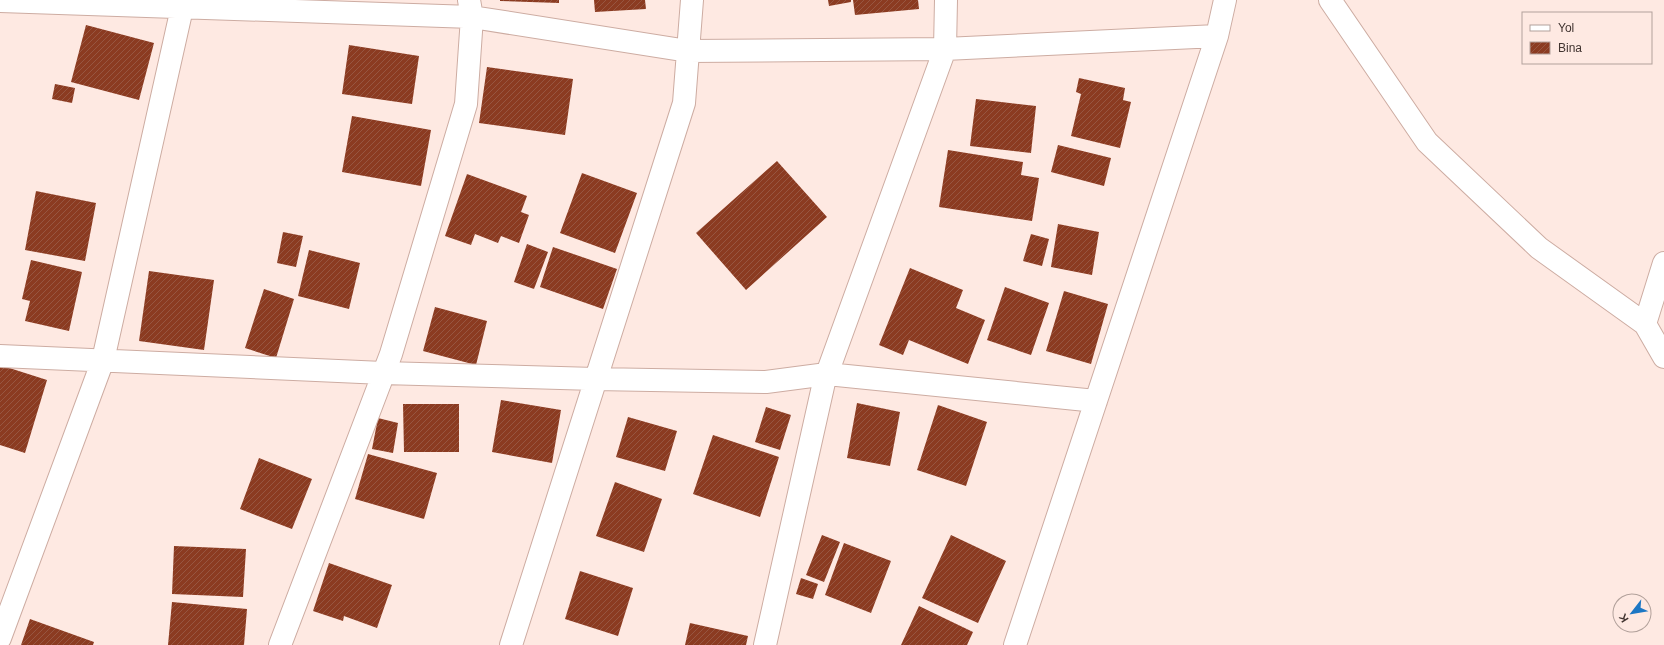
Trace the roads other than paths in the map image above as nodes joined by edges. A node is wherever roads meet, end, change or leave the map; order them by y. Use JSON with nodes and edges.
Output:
{"nodes":[{"id":1,"x":692,"y":0,"type":"edge"},
{"id":2,"x":946,"y":0,"type":"edge"},
{"id":3,"x":1225,"y":0,"type":"edge"},
{"id":4,"x":1330,"y":0,"type":"edge"},
{"id":5,"x":0,"y":1,"type":"edge"},
{"id":6,"x":181,"y":4,"type":"edge"},
{"id":7,"x":470,"y":9,"type":"edge"},
{"id":8,"x":1217,"y":36,"type":"junction"},
{"id":9,"x":945,"y":49,"type":"junction"},
{"id":10,"x":688,"y":51,"type":"junction"},
{"id":11,"x":1664,"y":263,"type":"edge"},
{"id":12,"x":1645,"y":324,"type":"junction"},
{"id":13,"x":0,"y":356,"type":"edge"},
{"id":14,"x":1664,"y":357,"type":"edge"},
{"id":15,"x":103,"y":360,"type":"junction"},
{"id":16,"x":383,"y":374,"type":"junction"},
{"id":17,"x":827,"y":374,"type":"junction"},
{"id":18,"x":595,"y":379,"type":"junction"},
{"id":19,"x":1096,"y":401,"type":"junction"},
{"id":20,"x":0,"y":638,"type":"edge"},
{"id":21,"x":280,"y":645,"type":"edge"},
{"id":22,"x":510,"y":645,"type":"edge"},
{"id":23,"x":765,"y":645,"type":"edge"},
{"id":24,"x":1015,"y":645,"type":"edge"}],
"edges":[{"from":1,"to":10,"type":"street"},
{"from":2,"to":9,"type":"street"},
{"from":3,"to":8,"type":"street"},
{"from":4,"to":12,"type":"street"},
{"from":5,"to":6,"type":"street"},
{"from":6,"to":7,"type":"street"},
{"from":6,"to":15,"type":"street"},
{"from":7,"to":10,"type":"street"},
{"from":7,"to":16,"type":"street"},
{"from":8,"to":9,"type":"street"},
{"from":8,"to":19,"type":"street"},
{"from":9,"to":10,"type":"street"},
{"from":9,"to":17,"type":"street"},
{"from":10,"to":18,"type":"street"},
{"from":11,"to":12,"type":"street"},
{"from":12,"to":14,"type":"street"},
{"from":13,"to":15,"type":"street"},
{"from":15,"to":16,"type":"street"},
{"from":15,"to":20,"type":"street"},
{"from":16,"to":18,"type":"street"},
{"from":16,"to":21,"type":"street"},
{"from":17,"to":18,"type":"street"},
{"from":17,"to":19,"type":"street"},
{"from":17,"to":23,"type":"street"},
{"from":18,"to":22,"type":"street"},
{"from":19,"to":24,"type":"street"}]}
